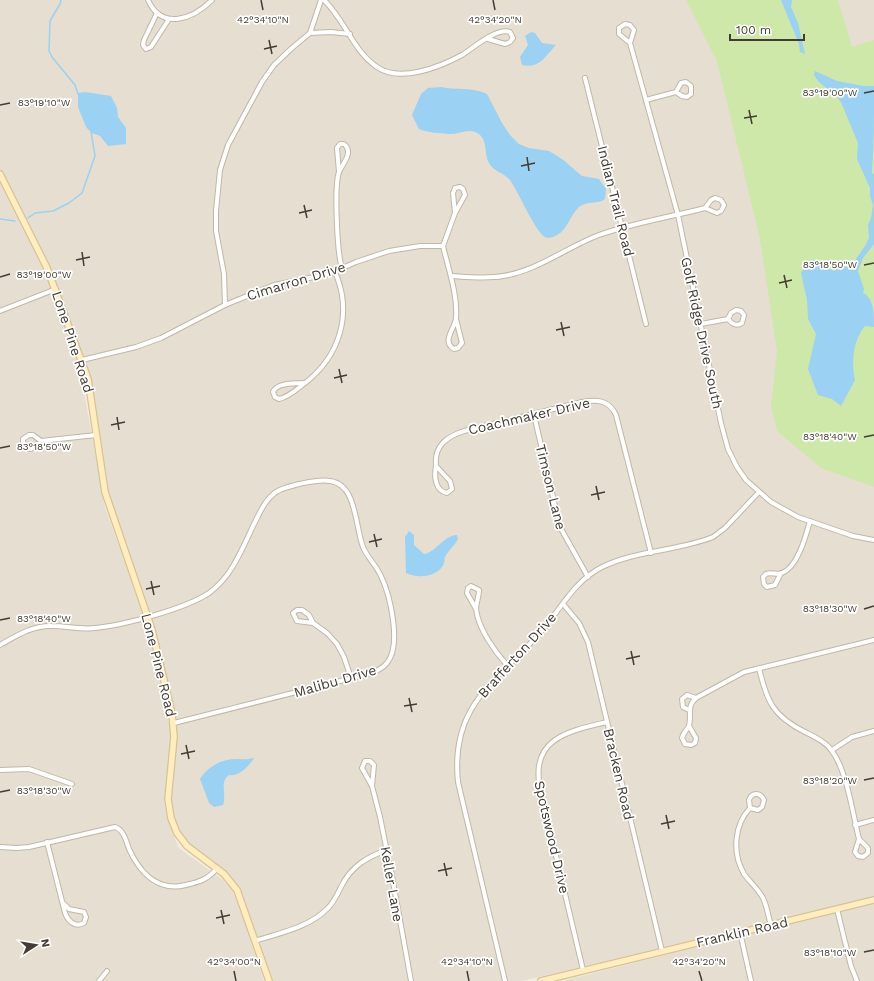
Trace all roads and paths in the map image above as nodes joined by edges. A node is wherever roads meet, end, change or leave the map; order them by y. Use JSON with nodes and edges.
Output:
{"nodes":[{"id":1,"x":148,"y":0,"type":"edge"},
{"id":2,"x":212,"y":0,"type":"edge"},
{"id":3,"x":320,"y":0,"type":"edge"},
{"id":4,"x":324,"y":0,"type":"edge"},
{"id":5,"x":157,"y":13,"type":"junction"},
{"id":6,"x":169,"y":19,"type":"junction"},
{"id":7,"x":310,"y":33,"type":"junction"},
{"id":8,"x":350,"y":34,"type":"junction"},
{"id":9,"x":488,"y":39,"type":"junction"},
{"id":10,"x":630,"y":44,"type":"junction"},
{"id":11,"x":585,"y":78,"type":"dead end"},
{"id":12,"x":676,"y":92,"type":"dead end"},
{"id":13,"x":646,"y":100,"type":"junction"},
{"id":14,"x":339,"y":172,"type":"junction"},
{"id":15,"x":0,"y":174,"type":"edge"},
{"id":16,"x":706,"y":208,"type":"junction"},
{"id":17,"x":455,"y":212,"type":"junction"},
{"id":18,"x":678,"y":215,"type":"junction"},
{"id":19,"x":623,"y":229,"type":"junction"},
{"id":20,"x":444,"y":246,"type":"junction"},
{"id":21,"x":342,"y":268,"type":"junction"},
{"id":22,"x":335,"y":272,"type":"junction"},
{"id":23,"x":452,"y":276,"type":"junction"},
{"id":24,"x":56,"y":290,"type":"junction"},
{"id":25,"x":225,"y":305,"type":"junction"},
{"id":26,"x":0,"y":311,"type":"edge"},
{"id":27,"x":456,"y":319,"type":"junction"},
{"id":28,"x":728,"y":319,"type":"dead end"},
{"id":29,"x":646,"y":324,"type":"dead end"},
{"id":30,"x":700,"y":324,"type":"junction"},
{"id":31,"x":82,"y":360,"type":"junction"},
{"id":32,"x":304,"y":383,"type":"junction"},
{"id":33,"x":534,"y":415,"type":"junction"},
{"id":34,"x":96,"y":435,"type":"junction"},
{"id":35,"x":41,"y":441,"type":"dead end"},
{"id":36,"x":436,"y":466,"type":"junction"},
{"id":37,"x":759,"y":492,"type":"junction"},
{"id":38,"x":810,"y":521,"type":"junction"},
{"id":39,"x":874,"y":540,"type":"edge"},
{"id":40,"x":651,"y":553,"type":"junction"},
{"id":41,"x":781,"y":573,"type":"junction"},
{"id":42,"x":588,"y":577,"type":"junction"},
{"id":43,"x":563,"y":604,"type":"junction"},
{"id":44,"x":476,"y":609,"type":"junction"},
{"id":45,"x":148,"y":616,"type":"junction"},
{"id":46,"x":313,"y":623,"type":"junction"},
{"id":47,"x":874,"y":640,"type":"edge"},
{"id":48,"x":0,"y":645,"type":"edge"},
{"id":49,"x":507,"y":665,"type":"junction"},
{"id":50,"x":759,"y":668,"type":"junction"},
{"id":51,"x":351,"y":678,"type":"junction"},
{"id":52,"x":696,"y":698,"type":"junction"},
{"id":53,"x":688,"y":710,"type":"junction"},
{"id":54,"x":607,"y":722,"type":"junction"},
{"id":55,"x":174,"y":723,"type":"junction"},
{"id":56,"x":689,"y":726,"type":"junction"},
{"id":57,"x":874,"y":731,"type":"edge"},
{"id":58,"x":832,"y":750,"type":"junction"},
{"id":59,"x":0,"y":770,"type":"edge"},
{"id":60,"x":72,"y":784,"type":"dead end"},
{"id":61,"x":372,"y":786,"type":"junction"},
{"id":62,"x":750,"y":808,"type":"dead end"},
{"id":63,"x":874,"y":820,"type":"edge"},
{"id":64,"x":855,"y":825,"type":"junction"},
{"id":65,"x":859,"y":839,"type":"dead end"},
{"id":66,"x":47,"y":842,"type":"junction"},
{"id":67,"x":0,"y":848,"type":"edge"},
{"id":68,"x":387,"y":850,"type":"junction"},
{"id":69,"x":217,"y":868,"type":"junction"},
{"id":70,"x":874,"y":900,"type":"edge"},
{"id":71,"x":62,"y":903,"type":"junction"},
{"id":72,"x":837,"y":909,"type":"junction"},
{"id":73,"x":771,"y":925,"type":"junction"},
{"id":74,"x":740,"y":932,"type":"junction"},
{"id":75,"x":255,"y":940,"type":"junction"},
{"id":76,"x":662,"y":951,"type":"junction"},
{"id":77,"x":583,"y":970,"type":"junction"},
{"id":78,"x":107,"y":971,"type":"dead end"},
{"id":79,"x":558,"y":979,"type":"edge"},
{"id":80,"x":99,"y":981,"type":"edge"},
{"id":81,"x":269,"y":981,"type":"edge"},
{"id":82,"x":411,"y":981,"type":"edge"},
{"id":83,"x":505,"y":981,"type":"edge"},
{"id":84,"x":541,"y":981,"type":"edge"},
{"id":85,"x":751,"y":981,"type":"edge"},
{"id":86,"x":857,"y":981,"type":"edge"}],
"edges":[{"from":1,"to":5,"type":"street"},
{"from":2,"to":6,"type":"street"},
{"from":3,"to":7,"type":"street"},
{"from":4,"to":8,"type":"street"},
{"from":5,"to":6,"type":"street"},
{"from":5,"to":6,"type":"street"},
{"from":7,"to":8,"type":"street"},
{"from":7,"to":25,"type":"street"},
{"from":8,"to":9,"type":"street"},
{"from":9,"to":9,"type":"street"},
{"from":10,"to":10,"type":"street","name":"Golf Ridge Drive South"},
{"from":10,"to":13,"type":"street","name":"Golf Ridge Drive South"},
{"from":11,"to":19,"type":"street","name":"Indian Trail Road"},
{"from":12,"to":13,"type":"street"},
{"from":13,"to":18,"type":"street","name":"Golf Ridge Drive South"},
{"from":14,"to":14,"type":"street"},
{"from":14,"to":21,"type":"street"},
{"from":15,"to":24,"type":"street","name":"Lone Pine Road"},
{"from":16,"to":16,"type":"street"},
{"from":16,"to":18,"type":"street"},
{"from":17,"to":17,"type":"street"},
{"from":17,"to":20,"type":"street"},
{"from":18,"to":19,"type":"street"},
{"from":18,"to":30,"type":"street","name":"Golf Ridge Drive South"},
{"from":19,"to":23,"type":"street"},
{"from":19,"to":29,"type":"street","name":"Indian Trail Road"},
{"from":20,"to":21,"type":"street","name":"Cimarron Drive"},
{"from":20,"to":23,"type":"street"},
{"from":21,"to":22,"type":"street","name":"Cimarron Drive"},
{"from":22,"to":25,"type":"street","name":"Cimarron Drive"},
{"from":22,"to":32,"type":"street"},
{"from":23,"to":27,"type":"street"},
{"from":24,"to":26,"type":"street"},
{"from":24,"to":31,"type":"street","name":"Lone Pine Road"},
{"from":25,"to":31,"type":"street","name":"Cimarron Drive"},
{"from":27,"to":27,"type":"street"},
{"from":28,"to":30,"type":"street"},
{"from":30,"to":37,"type":"street","name":"Golf Ridge Drive South"},
{"from":31,"to":34,"type":"street","name":"Lone Pine Road"},
{"from":32,"to":32,"type":"street"},
{"from":33,"to":36,"type":"street","name":"Coachmaker Drive"},
{"from":33,"to":40,"type":"street","name":"Coachmaker Drive"},
{"from":33,"to":42,"type":"street","name":"Timson Lane"},
{"from":34,"to":35,"type":"street"},
{"from":34,"to":45,"type":"street","name":"Lone Pine Road"},
{"from":36,"to":36,"type":"street","name":"Coachmaker Drive"},
{"from":37,"to":38,"type":"street","name":"Golf Ridge Drive South"},
{"from":37,"to":40,"type":"street","name":"Brafferton Drive"},
{"from":38,"to":39,"type":"street","name":"Golf Ridge Drive South"},
{"from":38,"to":41,"type":"street"},
{"from":40,"to":42,"type":"street","name":"Brafferton Drive"},
{"from":41,"to":41,"type":"street"},
{"from":42,"to":43,"type":"street","name":"Brafferton Drive"},
{"from":43,"to":49,"type":"street","name":"Brafferton Drive"},
{"from":43,"to":54,"type":"street","name":"Bracken Road"},
{"from":44,"to":44,"type":"street"},
{"from":44,"to":49,"type":"street"},
{"from":45,"to":48,"type":"street","name":"Malibu Drive"},
{"from":45,"to":51,"type":"street","name":"Malibu Drive"},
{"from":45,"to":55,"type":"street","name":"Lone Pine Road"},
{"from":46,"to":46,"type":"street"},
{"from":46,"to":51,"type":"street"},
{"from":47,"to":50,"type":"street"},
{"from":49,"to":83,"type":"street","name":"Brafferton Drive"},
{"from":50,"to":52,"type":"street"},
{"from":50,"to":58,"type":"street"},
{"from":51,"to":55,"type":"street","name":"Malibu Drive"},
{"from":52,"to":53,"type":"street"},
{"from":52,"to":53,"type":"street"},
{"from":53,"to":56,"type":"street"},
{"from":54,"to":76,"type":"street","name":"Bracken Road"},
{"from":54,"to":77,"type":"street","name":"Spotswood Drive"},
{"from":55,"to":69,"type":"street","name":"Lone Pine Road"},
{"from":56,"to":56,"type":"street"},
{"from":57,"to":58,"type":"street"},
{"from":58,"to":64,"type":"street"},
{"from":59,"to":60,"type":"street"},
{"from":61,"to":61,"type":"street","name":"Keller Lane"},
{"from":61,"to":68,"type":"street","name":"Keller Lane"},
{"from":62,"to":73,"type":"street"},
{"from":63,"to":64,"type":"street"},
{"from":64,"to":65,"type":"street"},
{"from":66,"to":67,"type":"street"},
{"from":66,"to":69,"type":"street"},
{"from":66,"to":71,"type":"street"},
{"from":68,"to":75,"type":"street"},
{"from":68,"to":82,"type":"street","name":"Keller Lane"},
{"from":69,"to":75,"type":"street","name":"Lone Pine Road"},
{"from":70,"to":72,"type":"street","name":"Franklin Road"},
{"from":71,"to":71,"type":"street"},
{"from":72,"to":73,"type":"street","name":"Franklin Road"},
{"from":72,"to":86,"type":"street"},
{"from":73,"to":74,"type":"street","name":"Franklin Road"},
{"from":74,"to":76,"type":"street","name":"Franklin Road"},
{"from":74,"to":85,"type":"street"},
{"from":75,"to":81,"type":"street","name":"Lone Pine Road"},
{"from":76,"to":77,"type":"street","name":"Franklin Road"},
{"from":77,"to":79,"type":"street","name":"Franklin Road"},
{"from":78,"to":80,"type":"street"},
{"from":79,"to":84,"type":"street","name":"Franklin Road"}]}
